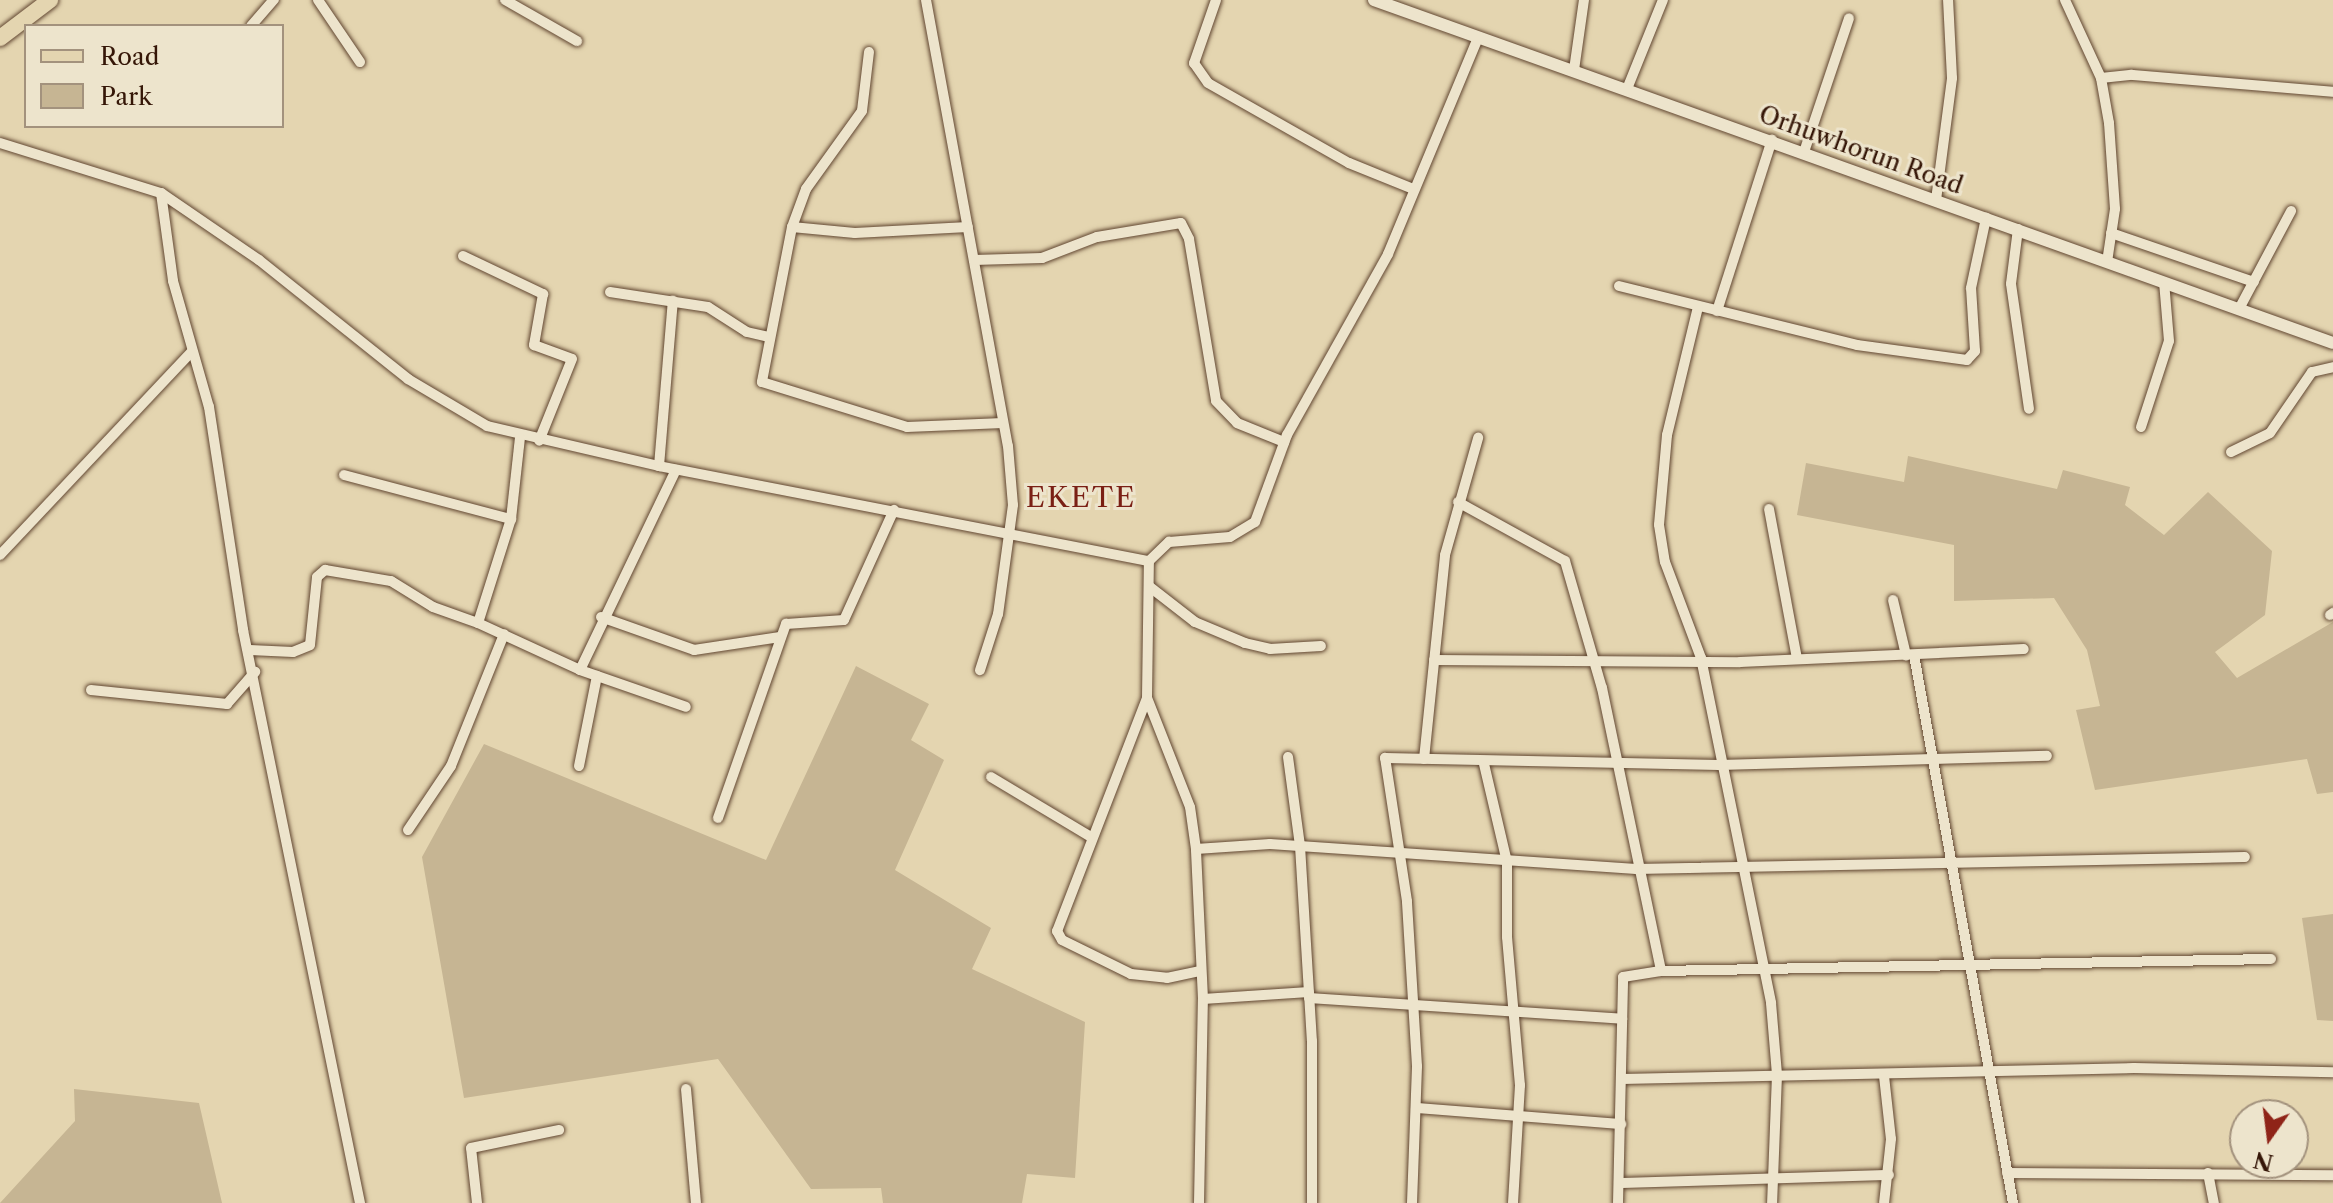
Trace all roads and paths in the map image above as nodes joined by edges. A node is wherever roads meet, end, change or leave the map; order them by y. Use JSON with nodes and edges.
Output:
{"nodes":[{"id":1,"x":50,"y":0,"type":"edge"},
{"id":2,"x":274,"y":0,"type":"edge"},
{"id":3,"x":318,"y":0,"type":"edge"},
{"id":4,"x":505,"y":0,"type":"edge"},
{"id":5,"x":926,"y":0,"type":"edge"},
{"id":6,"x":1216,"y":0,"type":"edge"},
{"id":7,"x":1374,"y":0,"type":"edge"},
{"id":8,"x":1584,"y":0,"type":"edge"},
{"id":9,"x":1663,"y":0,"type":"edge"},
{"id":10,"x":1948,"y":0,"type":"edge"},
{"id":11,"x":2065,"y":0,"type":"edge"},
{"id":12,"x":1406,"y":5,"type":"edge"},
{"id":13,"x":1849,"y":18,"type":"dead end"},
{"id":14,"x":253,"y":24,"type":"edge"},
{"id":15,"x":0,"y":38,"type":"edge"},
{"id":16,"x":1478,"y":38,"type":"junction"},
{"id":17,"x":577,"y":41,"type":"dead end"},
{"id":18,"x":869,"y":52,"type":"dead end"},
{"id":19,"x":360,"y":62,"type":"dead end"},
{"id":20,"x":1574,"y":70,"type":"junction"},
{"id":21,"x":2101,"y":78,"type":"junction"},
{"id":22,"x":1627,"y":89,"type":"junction"},
{"id":23,"x":2333,"y":92,"type":"edge"},
{"id":24,"x":1772,"y":140,"type":"junction"},
{"id":25,"x":0,"y":143,"type":"edge"},
{"id":26,"x":1804,"y":152,"type":"junction"},
{"id":27,"x":1413,"y":189,"type":"junction"},
{"id":28,"x":161,"y":193,"type":"junction"},
{"id":29,"x":1936,"y":200,"type":"junction"},
{"id":30,"x":2291,"y":211,"type":"dead end"},
{"id":31,"x":1986,"y":218,"type":"junction"},
{"id":32,"x":792,"y":227,"type":"junction"},
{"id":33,"x":968,"y":227,"type":"junction"},
{"id":34,"x":2018,"y":229,"type":"junction"},
{"id":35,"x":2111,"y":233,"type":"junction"},
{"id":36,"x":463,"y":256,"type":"dead end"},
{"id":37,"x":974,"y":260,"type":"junction"},
{"id":38,"x":2107,"y":262,"type":"junction"},
{"id":39,"x":2164,"y":282,"type":"junction"},
{"id":40,"x":2254,"y":282,"type":"junction"},
{"id":41,"x":1619,"y":286,"type":"dead end"},
{"id":42,"x":610,"y":292,"type":"dead end"},
{"id":43,"x":673,"y":301,"type":"junction"},
{"id":44,"x":1698,"y":307,"type":"junction"},
{"id":45,"x":2239,"y":309,"type":"junction"},
{"id":46,"x":1717,"y":311,"type":"junction"},
{"id":47,"x":769,"y":337,"type":"junction"},
{"id":48,"x":2333,"y":343,"type":"edge"},
{"id":49,"x":191,"y":352,"type":"junction"},
{"id":50,"x":2333,"y":367,"type":"edge"},
{"id":51,"x":2029,"y":409,"type":"dead end"},
{"id":52,"x":1003,"y":423,"type":"junction"},
{"id":53,"x":2141,"y":427,"type":"dead end"},
{"id":54,"x":520,"y":438,"type":"junction"},
{"id":55,"x":1478,"y":438,"type":"dead end"},
{"id":56,"x":539,"y":441,"type":"junction"},
{"id":57,"x":1284,"y":442,"type":"junction"},
{"id":58,"x":2231,"y":452,"type":"dead end"},
{"id":59,"x":659,"y":466,"type":"junction"},
{"id":60,"x":676,"y":470,"type":"junction"},
{"id":61,"x":344,"y":475,"type":"dead end"},
{"id":62,"x":1458,"y":502,"type":"junction"},
{"id":63,"x":1769,"y":509,"type":"dead end"},
{"id":64,"x":894,"y":510,"type":"junction"},
{"id":65,"x":511,"y":519,"type":"junction"},
{"id":66,"x":1012,"y":530,"type":"junction"},
{"id":67,"x":0,"y":555,"type":"edge"},
{"id":68,"x":1149,"y":561,"type":"junction"},
{"id":69,"x":1150,"y":587,"type":"junction"},
{"id":70,"x":1893,"y":600,"type":"dead end"},
{"id":71,"x":601,"y":617,"type":"junction"},
{"id":72,"x":478,"y":623,"type":"junction"},
{"id":73,"x":504,"y":634,"type":"junction"},
{"id":74,"x":780,"y":637,"type":"junction"},
{"id":75,"x":1321,"y":646,"type":"dead end"},
{"id":76,"x":2024,"y":649,"type":"dead end"},
{"id":77,"x":250,"y":650,"type":"junction"},
{"id":78,"x":1910,"y":655,"type":"junction"},
{"id":79,"x":1593,"y":658,"type":"junction"},
{"id":80,"x":1701,"y":658,"type":"junction"},
{"id":81,"x":1797,"y":658,"type":"junction"},
{"id":82,"x":1434,"y":660,"type":"junction"},
{"id":83,"x":580,"y":670,"type":"junction"},
{"id":84,"x":980,"y":670,"type":"dead end"},
{"id":85,"x":255,"y":672,"type":"junction"},
{"id":86,"x":597,"y":676,"type":"junction"},
{"id":87,"x":91,"y":690,"type":"dead end"},
{"id":88,"x":1147,"y":698,"type":"junction"},
{"id":89,"x":686,"y":707,"type":"dead end"},
{"id":90,"x":2047,"y":756,"type":"dead end"},
{"id":91,"x":1288,"y":757,"type":"dead end"},
{"id":92,"x":1424,"y":759,"type":"junction"},
{"id":93,"x":1935,"y":760,"type":"junction"},
{"id":94,"x":1484,"y":764,"type":"junction"},
{"id":95,"x":1617,"y":764,"type":"junction"},
{"id":96,"x":1719,"y":765,"type":"junction"},
{"id":97,"x":579,"y":766,"type":"dead end"},
{"id":98,"x":991,"y":777,"type":"dead end"},
{"id":99,"x":718,"y":818,"type":"dead end"},
{"id":100,"x":408,"y":830,"type":"dead end"},
{"id":101,"x":1091,"y":837,"type":"junction"},
{"id":102,"x":1300,"y":846,"type":"junction"},
{"id":103,"x":1196,"y":849,"type":"junction"},
{"id":104,"x":1403,"y":855,"type":"junction"},
{"id":105,"x":2245,"y":857,"type":"dead end"},
{"id":106,"x":1507,"y":862,"type":"junction"},
{"id":107,"x":1952,"y":865,"type":"junction"},
{"id":108,"x":1744,"y":868,"type":"junction"},
{"id":109,"x":1636,"y":869,"type":"junction"},
{"id":110,"x":2271,"y":959,"type":"dead end"},
{"id":111,"x":1968,"y":970,"type":"junction"},
{"id":112,"x":1199,"y":971,"type":"junction"},
{"id":113,"x":1661,"y":971,"type":"junction"},
{"id":114,"x":1766,"y":974,"type":"junction"},
{"id":115,"x":1309,"y":995,"type":"junction"},
{"id":116,"x":1203,"y":999,"type":"junction"},
{"id":117,"x":1411,"y":1005,"type":"junction"},
{"id":118,"x":1513,"y":1010,"type":"junction"},
{"id":119,"x":1622,"y":1019,"type":"junction"},
{"id":120,"x":1986,"y":1072,"type":"junction"},
{"id":121,"x":2333,"y":1072,"type":"edge"},
{"id":122,"x":1777,"y":1075,"type":"junction"},
{"id":123,"x":1884,"y":1076,"type":"junction"},
{"id":124,"x":1622,"y":1079,"type":"junction"},
{"id":125,"x":686,"y":1089,"type":"dead end"},
{"id":126,"x":1416,"y":1108,"type":"junction"},
{"id":127,"x":1520,"y":1116,"type":"junction"},
{"id":128,"x":1621,"y":1124,"type":"junction"},
{"id":129,"x":559,"y":1130,"type":"dead end"},
{"id":130,"x":2007,"y":1173,"type":"junction"},
{"id":131,"x":2208,"y":1173,"type":"junction"},
{"id":132,"x":1889,"y":1175,"type":"junction"},
{"id":133,"x":2333,"y":1175,"type":"edge"},
{"id":134,"x":1773,"y":1182,"type":"junction"},
{"id":135,"x":1619,"y":1183,"type":"junction"},
{"id":136,"x":360,"y":1203,"type":"edge"},
{"id":137,"x":477,"y":1203,"type":"edge"},
{"id":138,"x":696,"y":1203,"type":"edge"},
{"id":139,"x":1199,"y":1203,"type":"edge"},
{"id":140,"x":1312,"y":1203,"type":"edge"},
{"id":141,"x":1412,"y":1203,"type":"edge"},
{"id":142,"x":1513,"y":1203,"type":"edge"},
{"id":143,"x":1618,"y":1203,"type":"edge"},
{"id":144,"x":1772,"y":1203,"type":"edge"},
{"id":145,"x":1884,"y":1203,"type":"edge"},
{"id":146,"x":2013,"y":1203,"type":"edge"},
{"id":147,"x":2214,"y":1203,"type":"edge"}],
"edges":[{"from":1,"to":15,"type":"main road"},
{"from":2,"to":14,"type":"street"},
{"from":3,"to":19,"type":"street"},
{"from":4,"to":17,"type":"street"},
{"from":5,"to":33,"type":"street"},
{"from":6,"to":27,"type":"street"},
{"from":7,"to":12,"type":"street","name":"Orhuwhorun Road"},
{"from":8,"to":20,"type":"street"},
{"from":9,"to":22,"type":"street"},
{"from":10,"to":29,"type":"street"},
{"from":11,"to":21,"type":"street"},
{"from":12,"to":16,"type":"street","name":"Orhuwhorun Road"},
{"from":13,"to":26,"type":"street"},
{"from":16,"to":20,"type":"street","name":"Orhuwhorun Road"},
{"from":16,"to":27,"type":"street"},
{"from":18,"to":32,"type":"street"},
{"from":20,"to":22,"type":"street","name":"Orhuwhorun Road"},
{"from":21,"to":23,"type":"street"},
{"from":21,"to":35,"type":"street"},
{"from":22,"to":24,"type":"street","name":"Orhuwhorun Road"},
{"from":24,"to":26,"type":"street","name":"Orhuwhorun Road"},
{"from":24,"to":46,"type":"street"},
{"from":25,"to":28,"type":"street"},
{"from":26,"to":29,"type":"street","name":"Orhuwhorun Road"},
{"from":27,"to":57,"type":"street"},
{"from":28,"to":49,"type":"street"},
{"from":28,"to":54,"type":"street"},
{"from":29,"to":31,"type":"street","name":"Orhuwhorun Road"},
{"from":30,"to":40,"type":"street"},
{"from":31,"to":34,"type":"street","name":"Orhuwhorun Road"},
{"from":31,"to":46,"type":"street"},
{"from":32,"to":33,"type":"street"},
{"from":32,"to":47,"type":"street"},
{"from":33,"to":37,"type":"street"},
{"from":34,"to":38,"type":"street","name":"Orhuwhorun Road"},
{"from":34,"to":51,"type":"street"},
{"from":35,"to":38,"type":"street"},
{"from":35,"to":40,"type":"street"},
{"from":36,"to":56,"type":"street"},
{"from":37,"to":52,"type":"street"},
{"from":37,"to":57,"type":"street"},
{"from":38,"to":39,"type":"street","name":"Orhuwhorun Road"},
{"from":39,"to":45,"type":"street","name":"Orhuwhorun Road"},
{"from":39,"to":53,"type":"street"},
{"from":40,"to":45,"type":"street"},
{"from":41,"to":44,"type":"street"},
{"from":42,"to":43,"type":"street"},
{"from":43,"to":47,"type":"street"},
{"from":43,"to":59,"type":"street"},
{"from":44,"to":46,"type":"street"},
{"from":44,"to":80,"type":"street"},
{"from":45,"to":48,"type":"street","name":"Orhuwhorun Road"},
{"from":47,"to":52,"type":"street"},
{"from":49,"to":67,"type":"street"},
{"from":49,"to":77,"type":"street"},
{"from":50,"to":58,"type":"street"},
{"from":52,"to":66,"type":"street"},
{"from":54,"to":56,"type":"street"},
{"from":54,"to":65,"type":"street"},
{"from":55,"to":62,"type":"street"},
{"from":56,"to":59,"type":"street"},
{"from":57,"to":68,"type":"street"},
{"from":59,"to":60,"type":"street"},
{"from":60,"to":64,"type":"street"},
{"from":60,"to":71,"type":"street"},
{"from":61,"to":65,"type":"street"},
{"from":62,"to":79,"type":"street"},
{"from":62,"to":82,"type":"street"},
{"from":63,"to":81,"type":"street"},
{"from":64,"to":66,"type":"street"},
{"from":64,"to":74,"type":"street"},
{"from":65,"to":72,"type":"street"},
{"from":66,"to":68,"type":"street"},
{"from":66,"to":84,"type":"street"},
{"from":68,"to":69,"type":"street"},
{"from":69,"to":75,"type":"street"},
{"from":69,"to":88,"type":"street"},
{"from":70,"to":78,"type":"street"},
{"from":71,"to":74,"type":"street"},
{"from":71,"to":83,"type":"street"},
{"from":72,"to":73,"type":"street"},
{"from":72,"to":77,"type":"street"},
{"from":73,"to":83,"type":"street"},
{"from":73,"to":100,"type":"street"},
{"from":74,"to":99,"type":"street"},
{"from":76,"to":78,"type":"street"},
{"from":77,"to":85,"type":"street"},
{"from":78,"to":81,"type":"street"},
{"from":78,"to":93,"type":"street"},
{"from":79,"to":80,"type":"street"},
{"from":79,"to":82,"type":"street"},
{"from":79,"to":95,"type":"street"},
{"from":80,"to":81,"type":"street"},
{"from":80,"to":96,"type":"street"},
{"from":82,"to":92,"type":"street"},
{"from":83,"to":86,"type":"street"},
{"from":85,"to":87,"type":"street"},
{"from":85,"to":136,"type":"street"},
{"from":86,"to":89,"type":"street"},
{"from":86,"to":97,"type":"street"},
{"from":88,"to":101,"type":"street"},
{"from":88,"to":103,"type":"street"},
{"from":90,"to":93,"type":"street"},
{"from":91,"to":102,"type":"street"},
{"from":92,"to":94,"type":"street"},
{"from":92,"to":104,"type":"street"},
{"from":93,"to":96,"type":"street"},
{"from":93,"to":107,"type":"street"},
{"from":94,"to":95,"type":"street"},
{"from":94,"to":106,"type":"street"},
{"from":95,"to":96,"type":"street"},
{"from":95,"to":109,"type":"street"},
{"from":96,"to":108,"type":"street"},
{"from":98,"to":101,"type":"street"},
{"from":101,"to":112,"type":"street"},
{"from":102,"to":103,"type":"street"},
{"from":102,"to":104,"type":"street"},
{"from":102,"to":115,"type":"street"},
{"from":103,"to":112,"type":"street"},
{"from":104,"to":106,"type":"street"},
{"from":104,"to":117,"type":"street"},
{"from":105,"to":107,"type":"street"},
{"from":106,"to":109,"type":"street"},
{"from":106,"to":118,"type":"street"},
{"from":107,"to":108,"type":"street"},
{"from":107,"to":111,"type":"street"},
{"from":108,"to":109,"type":"street"},
{"from":108,"to":114,"type":"street"},
{"from":109,"to":113,"type":"street"},
{"from":110,"to":111,"type":"street"},
{"from":111,"to":114,"type":"street"},
{"from":111,"to":120,"type":"street"},
{"from":112,"to":116,"type":"street"},
{"from":113,"to":114,"type":"street"},
{"from":113,"to":119,"type":"street"},
{"from":114,"to":122,"type":"street"},
{"from":115,"to":116,"type":"street"},
{"from":115,"to":117,"type":"street"},
{"from":115,"to":140,"type":"street"},
{"from":116,"to":139,"type":"street"},
{"from":117,"to":118,"type":"street"},
{"from":117,"to":126,"type":"street"},
{"from":118,"to":119,"type":"street"},
{"from":118,"to":127,"type":"street"},
{"from":119,"to":124,"type":"street"},
{"from":120,"to":121,"type":"street"},
{"from":120,"to":123,"type":"street"},
{"from":120,"to":130,"type":"street"},
{"from":122,"to":123,"type":"street"},
{"from":122,"to":124,"type":"street"},
{"from":122,"to":134,"type":"street"},
{"from":123,"to":132,"type":"street"},
{"from":124,"to":128,"type":"street"},
{"from":125,"to":138,"type":"street"},
{"from":126,"to":127,"type":"street"},
{"from":126,"to":141,"type":"street"},
{"from":127,"to":128,"type":"street"},
{"from":127,"to":142,"type":"street"},
{"from":128,"to":135,"type":"street"},
{"from":129,"to":137,"type":"street"},
{"from":130,"to":131,"type":"street"},
{"from":130,"to":146,"type":"street"},
{"from":131,"to":133,"type":"street"},
{"from":131,"to":147,"type":"street"},
{"from":132,"to":134,"type":"street"},
{"from":132,"to":145,"type":"street"},
{"from":134,"to":135,"type":"street"},
{"from":134,"to":144,"type":"street"},
{"from":135,"to":143,"type":"street"}]}
